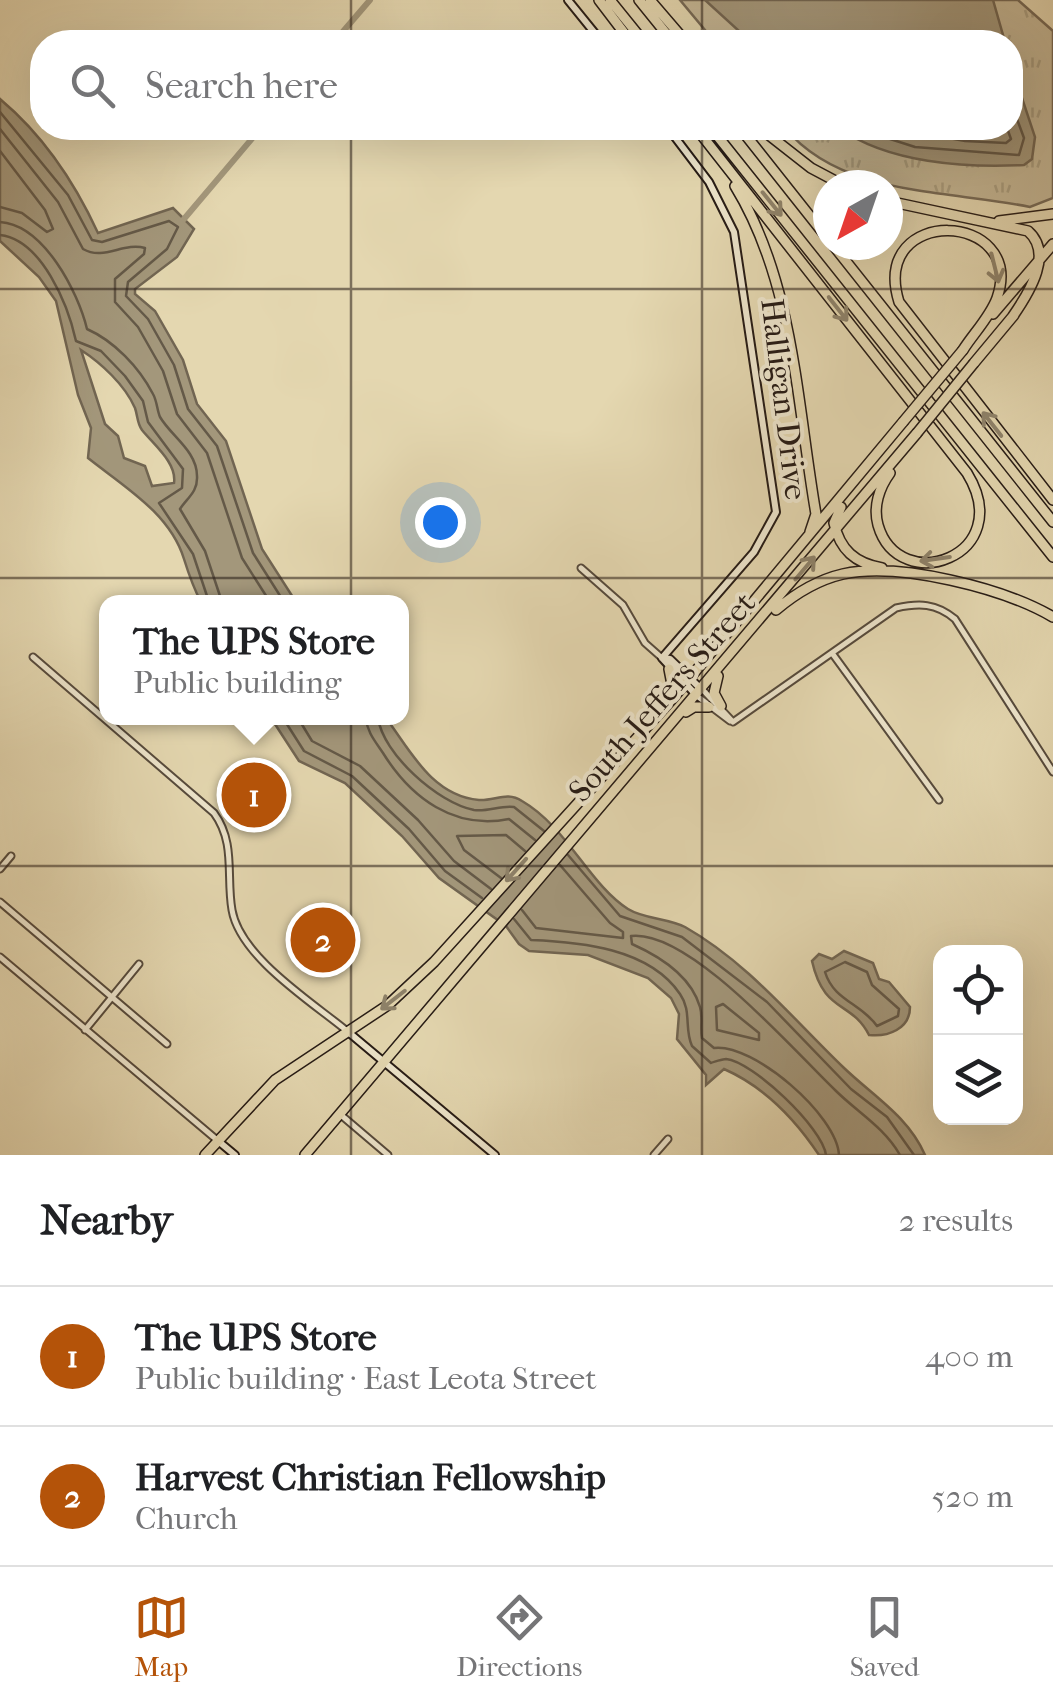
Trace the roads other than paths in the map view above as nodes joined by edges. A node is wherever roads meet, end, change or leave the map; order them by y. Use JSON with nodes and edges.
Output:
{"nodes":[{"id":1,"x":568,"y":0,"type":"edge"},
{"id":2,"x":600,"y":0,"type":"edge"},
{"id":3,"x":610,"y":0,"type":"edge"},
{"id":4,"x":639,"y":0,"type":"edge"},
{"id":5,"x":650,"y":0,"type":"edge"},
{"id":6,"x":592,"y":30,"type":"edge"},
{"id":7,"x":622,"y":30,"type":"edge"},
{"id":8,"x":634,"y":30,"type":"edge"},
{"id":9,"x":663,"y":30,"type":"edge"},
{"id":10,"x":676,"y":30,"type":"edge"},
{"id":11,"x":677,"y":140,"type":"edge"},
{"id":12,"x":705,"y":140,"type":"edge"},
{"id":13,"x":721,"y":140,"type":"edge"},
{"id":14,"x":750,"y":140,"type":"edge"},
{"id":15,"x":774,"y":140,"type":"edge"},
{"id":16,"x":712,"y":150,"type":"junction"},
{"id":17,"x":816,"y":170,"type":"edge"},
{"id":18,"x":903,"y":204,"type":"edge"},
{"id":19,"x":1053,"y":214,"type":"edge"},
{"id":20,"x":813,"y":220,"type":"edge"},
{"id":21,"x":987,"y":222,"type":"junction"},
{"id":22,"x":1051,"y":247,"type":"edge"},
{"id":23,"x":845,"y":260,"type":"edge"},
{"id":24,"x":1053,"y":268,"type":"edge"},
{"id":25,"x":1013,"y":316,"type":"junction"},
{"id":26,"x":962,"y":350,"type":"junction"},
{"id":27,"x":916,"y":434,"type":"junction"},
{"id":28,"x":870,"y":463,"type":"junction"},
{"id":29,"x":1053,"y":500,"type":"edge"},
{"id":30,"x":1053,"y":522,"type":"edge"},
{"id":31,"x":836,"y":531,"type":"junction"},
{"id":32,"x":799,"y":550,"type":"junction"},
{"id":33,"x":1053,"y":557,"type":"edge"},
{"id":34,"x":581,"y":568,"type":"dead end"},
{"id":35,"x":950,"y":582,"type":"junction"},
{"id":36,"x":1053,"y":617,"type":"edge"},
{"id":37,"x":754,"y":628,"type":"junction"},
{"id":38,"x":832,"y":653,"type":"junction"},
{"id":39,"x":33,"y":658,"type":"dead end"},
{"id":40,"x":662,"y":658,"type":"junction"},
{"id":41,"x":723,"y":666,"type":"junction"},
{"id":42,"x":669,"y":669,"type":"junction"},
{"id":43,"x":688,"y":680,"type":"junction"},
{"id":44,"x":699,"y":693,"type":"junction"},
{"id":45,"x":674,"y":697,"type":"junction"},
{"id":46,"x":721,"y":706,"type":"junction"},
{"id":47,"x":709,"y":707,"type":"junction"},
{"id":48,"x":99,"y":715,"type":"edge"},
{"id":49,"x":676,"y":719,"type":"junction"},
{"id":50,"x":732,"y":722,"type":"junction"},
{"id":51,"x":111,"y":725,"type":"edge"},
{"id":52,"x":1053,"y":772,"type":"edge"},
{"id":53,"x":939,"y":800,"type":"dead end"},
{"id":54,"x":11,"y":856,"type":"dead end"},
{"id":55,"x":1,"y":867,"type":"edge"},
{"id":56,"x":0,"y":902,"type":"edge"},
{"id":57,"x":0,"y":956,"type":"edge"},
{"id":58,"x":139,"y":964,"type":"dead end"},
{"id":59,"x":112,"y":997,"type":"junction"},
{"id":60,"x":85,"y":1030,"type":"junction"},
{"id":61,"x":347,"y":1031,"type":"junction"},
{"id":62,"x":167,"y":1044,"type":"dead end"},
{"id":63,"x":382,"y":1061,"type":"junction"},
{"id":64,"x":338,"y":1114,"type":"junction"},
{"id":65,"x":668,"y":1139,"type":"dead end"},
{"id":66,"x":217,"y":1140,"type":"junction"},
{"id":67,"x":205,"y":1155,"type":"edge"},
{"id":68,"x":235,"y":1155,"type":"edge"},
{"id":69,"x":305,"y":1155,"type":"edge"},
{"id":70,"x":388,"y":1155,"type":"edge"},
{"id":71,"x":495,"y":1155,"type":"edge"},
{"id":72,"x":654,"y":1155,"type":"edge"}],
"edges":[{"from":1,"to":6,"type":"street"},
{"from":2,"to":7,"type":"highway"},
{"from":3,"to":8,"type":"highway"},
{"from":4,"to":9,"type":"highway"},
{"from":5,"to":10,"type":"highway"},
{"from":11,"to":40,"type":"street","name":"Halligan Drive"},
{"from":12,"to":16,"type":"highway"},
{"from":13,"to":33,"type":"highway","one_way":true},
{"from":14,"to":20,"type":"highway"},
{"from":15,"to":17,"type":"highway"},
{"from":16,"to":27,"type":"highway","one_way":true},
{"from":16,"to":32,"type":"highway"},
{"from":18,"to":21,"type":"highway"},
{"from":19,"to":21,"type":"highway"},
{"from":21,"to":22,"type":"highway"},
{"from":22,"to":25,"type":"highway"},
{"from":22,"to":26,"type":"highway","name":"South Jeffers Street"},
{"from":23,"to":30,"type":"highway"},
{"from":24,"to":25,"type":"highway","name":"South Jeffers Street"},
{"from":25,"to":27,"type":"highway","name":"South Jeffers Street","bridge":true},
{"from":26,"to":28,"type":"highway","name":"South Jeffers Street","bridge":true},
{"from":29,"to":26,"type":"highway","one_way":true},
{"from":27,"to":31,"type":"highway","name":"South Jeffers Street"},
{"from":28,"to":31,"type":"highway"},
{"from":28,"to":32,"type":"highway","name":"South Jeffers Street"},
{"from":31,"to":35,"type":"highway"},
{"from":37,"to":31,"type":"highway","name":"South Jeffers Street","one_way":true},
{"from":32,"to":43,"type":"highway","name":"South Jeffers Street"},
{"from":34,"to":40,"type":"street"},
{"from":35,"to":36,"type":"highway"},
{"from":35,"to":37,"type":"highway"},
{"from":37,"to":41,"type":"highway","name":"South Jeffers Street"},
{"from":38,"to":50,"type":"street"},
{"from":38,"to":52,"type":"street"},
{"from":38,"to":53,"type":"street"},
{"from":39,"to":48,"type":"street"},
{"from":40,"to":42,"type":"street"},
{"from":40,"to":43,"type":"street"},
{"from":41,"to":44,"type":"highway","name":"South Jeffers Street"},
{"from":41,"to":46,"type":"highway"},
{"from":42,"to":43,"type":"street"},
{"from":42,"to":45,"type":"highway"},
{"from":43,"to":44,"type":"street"},
{"from":43,"to":45,"type":"highway","name":"South Jeffers Street"},
{"from":44,"to":46,"type":"street"},
{"from":44,"to":47,"type":"street"},
{"from":44,"to":49,"type":"highway","name":"South Jeffers Street"},
{"from":45,"to":61,"type":"highway","name":"South Jeffers Street","one_way":true},
{"from":46,"to":50,"type":"street"},
{"from":47,"to":49,"type":"highway"},
{"from":47,"to":50,"type":"street"},
{"from":49,"to":63,"type":"highway","name":"South Jeffers Street"},
{"from":51,"to":61,"type":"street"},
{"from":54,"to":55,"type":"street"},
{"from":56,"to":59,"type":"street"},
{"from":57,"to":60,"type":"street"},
{"from":58,"to":59,"type":"street"},
{"from":59,"to":60,"type":"street"},
{"from":59,"to":62,"type":"street"},
{"from":60,"to":66,"type":"street"},
{"from":61,"to":63,"type":"street"},
{"from":61,"to":66,"type":"highway","name":"South Jeffers Street"},
{"from":63,"to":64,"type":"highway","name":"South Jeffers Street"},
{"from":63,"to":71,"type":"street"},
{"from":64,"to":69,"type":"highway","name":"South Jeffers Street"},
{"from":64,"to":70,"type":"street"},
{"from":65,"to":72,"type":"street"},
{"from":66,"to":67,"type":"highway","name":"South Jeffers Street"},
{"from":66,"to":68,"type":"street"}]}
